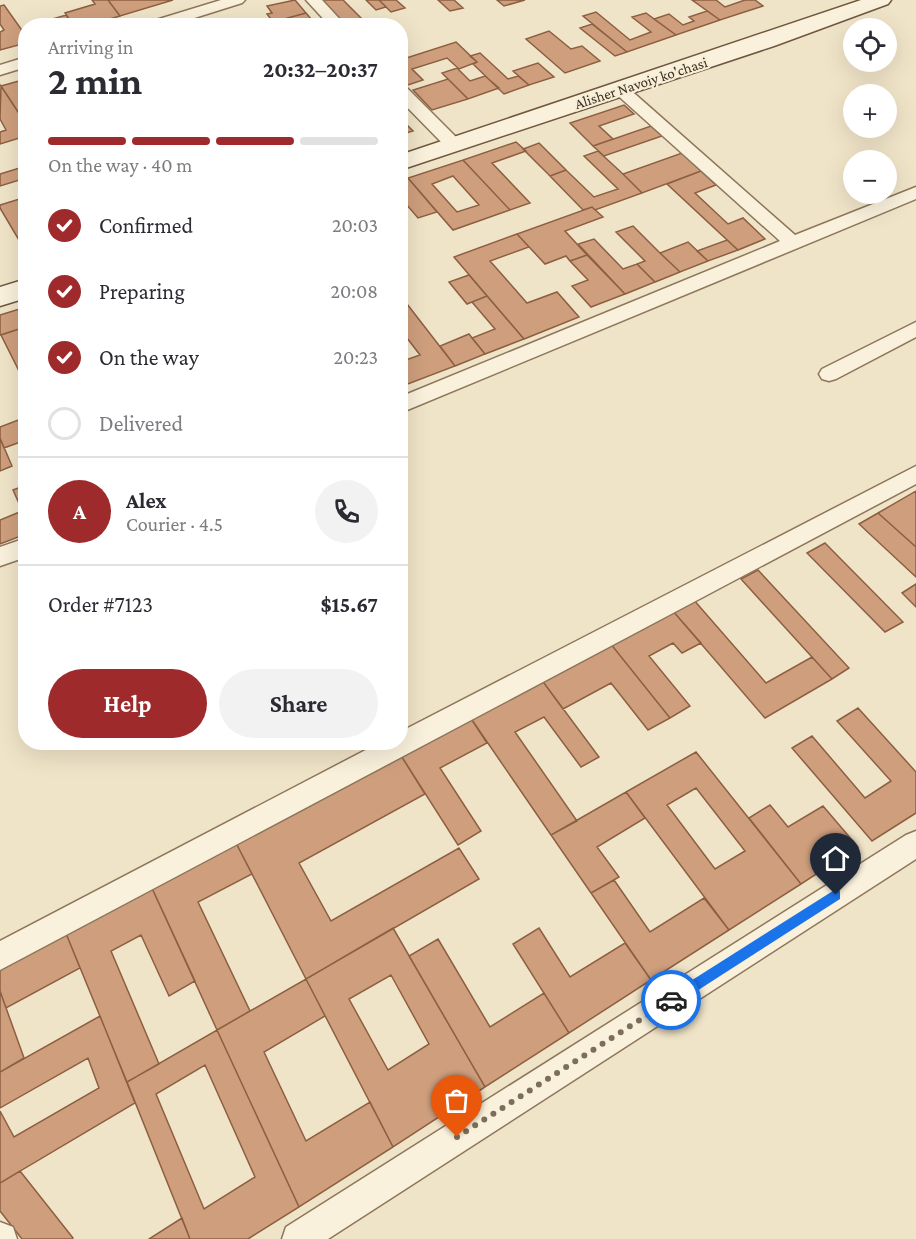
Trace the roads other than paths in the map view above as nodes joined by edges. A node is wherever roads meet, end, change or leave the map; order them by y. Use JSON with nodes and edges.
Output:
{"nodes":[{"id":1,"x":178,"y":0,"type":"edge"},
{"id":2,"x":237,"y":0,"type":"edge"},
{"id":3,"x":314,"y":0,"type":"edge"},
{"id":4,"x":874,"y":1,"type":"edge"},
{"id":5,"x":189,"y":14,"type":"junction"},
{"id":6,"x":176,"y":18,"type":"edge"},
{"id":7,"x":331,"y":18,"type":"edge"},
{"id":8,"x":18,"y":64,"type":"edge"},
{"id":9,"x":0,"y":70,"type":"edge"},
{"id":10,"x":621,"y":90,"type":"junction"},
{"id":11,"x":408,"y":98,"type":"edge"},
{"id":12,"x":454,"y":145,"type":"junction"},
{"id":13,"x":408,"y":160,"type":"edge"},
{"id":14,"x":916,"y":192,"type":"edge"},
{"id":15,"x":793,"y":243,"type":"junction"},
{"id":16,"x":18,"y":291,"type":"edge"},
{"id":17,"x":0,"y":297,"type":"edge"},
{"id":18,"x":916,"y":328,"type":"edge"},
{"id":19,"x":829,"y":374,"type":"dead end"},
{"id":20,"x":408,"y":403,"type":"edge"},
{"id":21,"x":916,"y":474,"type":"edge"},
{"id":22,"x":18,"y":550,"type":"edge"},
{"id":23,"x":0,"y":557,"type":"edge"},
{"id":24,"x":408,"y":741,"type":"edge"},
{"id":25,"x":391,"y":750,"type":"edge"},
{"id":26,"x":916,"y":844,"type":"edge"},
{"id":27,"x":0,"y":956,"type":"edge"},
{"id":28,"x":298,"y":1239,"type":"edge"}],
"edges":[{"from":1,"to":5,"type":"street"},
{"from":2,"to":5,"type":"street"},
{"from":3,"to":7,"type":"street"},
{"from":4,"to":10,"type":"main road","name":"Alisher Navoiy ko'chasi"},
{"from":5,"to":6,"type":"street"},
{"from":8,"to":9,"type":"street"},
{"from":10,"to":12,"type":"main road","name":"Alisher Navoiy ko'chasi"},
{"from":10,"to":15,"type":"street"},
{"from":11,"to":12,"type":"street"},
{"from":12,"to":13,"type":"main road","name":"Alisher Navoiy ko'chasi"},
{"from":14,"to":15,"type":"street"},
{"from":15,"to":20,"type":"street"},
{"from":16,"to":17,"type":"main road"},
{"from":18,"to":19,"type":"street"},
{"from":21,"to":24,"type":"street"},
{"from":22,"to":23,"type":"street"},
{"from":25,"to":27,"type":"street"},
{"from":26,"to":28,"type":"street"}]}
